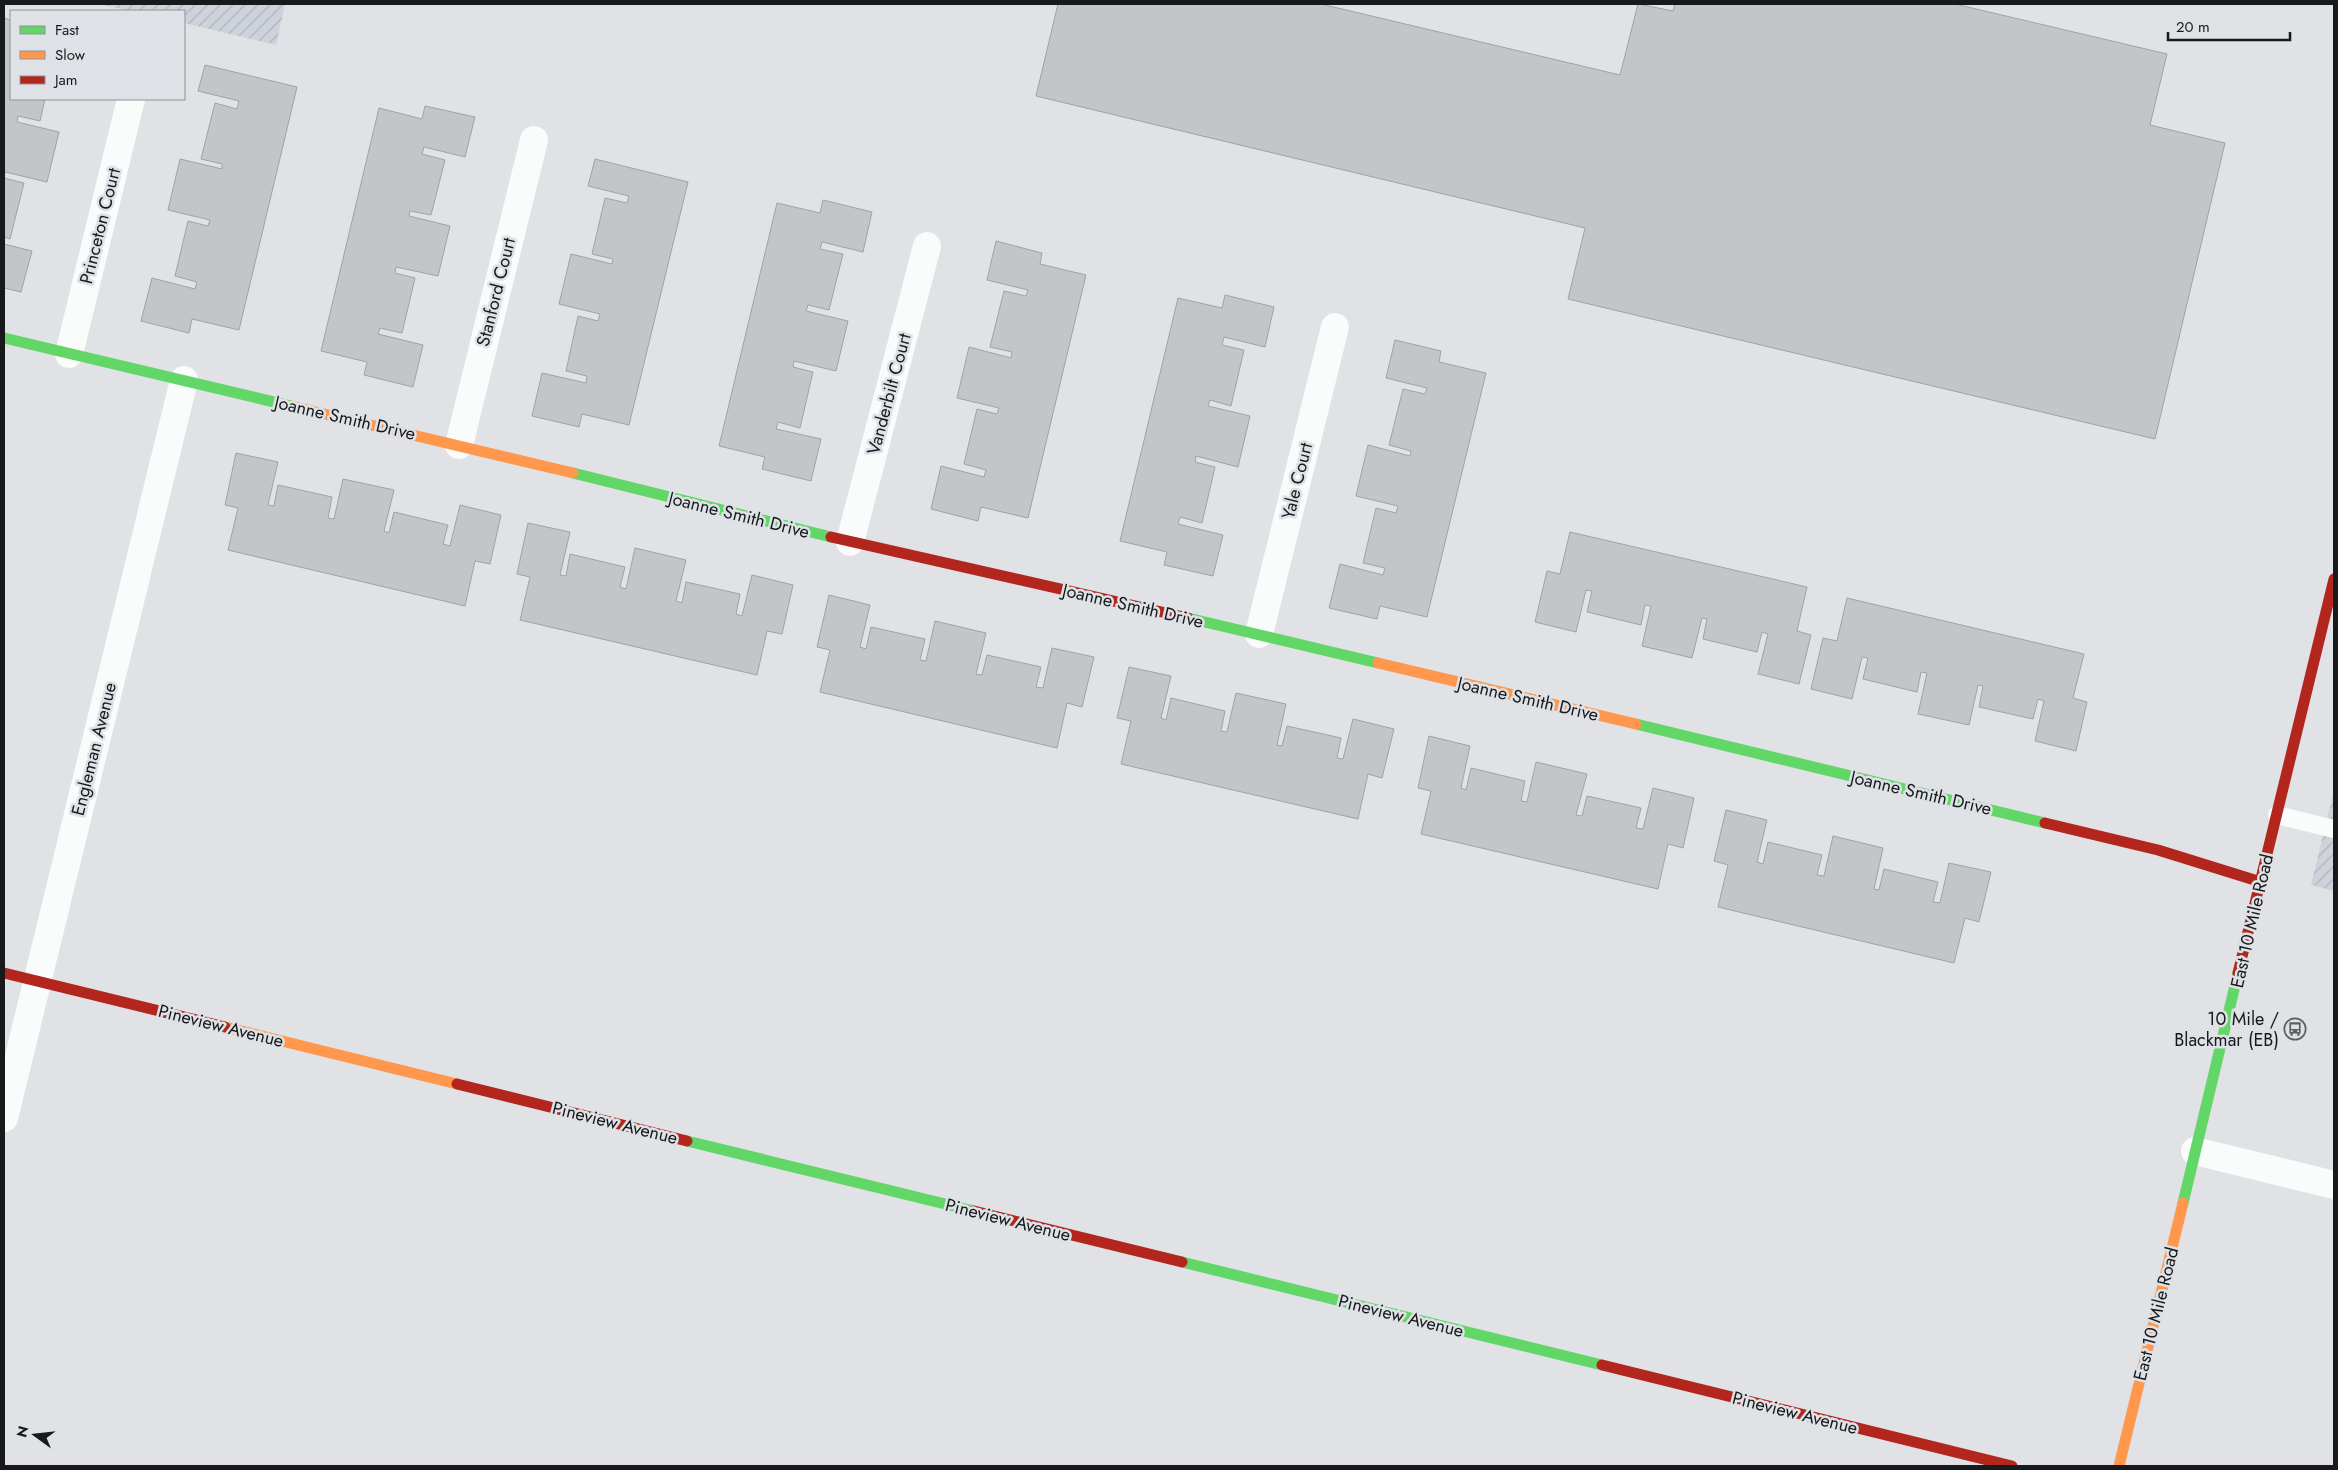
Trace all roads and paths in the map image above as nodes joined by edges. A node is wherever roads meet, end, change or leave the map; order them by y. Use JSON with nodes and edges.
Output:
{"nodes":[{"id":1,"x":131,"y":100,"type":"edge"},
{"id":2,"x":534,"y":140,"type":"dead end"},
{"id":3,"x":928,"y":246,"type":"dead end"},
{"id":4,"x":1336,"y":327,"type":"dead end"},
{"id":5,"x":4,"y":338,"type":"edge"},
{"id":6,"x":69,"y":354,"type":"junction"},
{"id":7,"x":184,"y":380,"type":"junction"},
{"id":8,"x":460,"y":445,"type":"junction"},
{"id":9,"x":850,"y":542,"type":"junction"},
{"id":10,"x":2334,"y":579,"type":"edge"},
{"id":11,"x":2328,"y":628,"type":"edge"},
{"id":12,"x":1259,"y":634,"type":"junction"},
{"id":13,"x":2277,"y":815,"type":"junction"},
{"id":14,"x":2334,"y":829,"type":"edge"},
{"id":15,"x":2261,"y":882,"type":"junction"},
{"id":16,"x":4,"y":973,"type":"edge"},
{"id":17,"x":38,"y":981,"type":"junction"},
{"id":18,"x":4,"y":1118,"type":"edge"},
{"id":19,"x":2195,"y":1151,"type":"junction"},
{"id":20,"x":2334,"y":1185,"type":"edge"},
{"id":21,"x":2012,"y":1466,"type":"edge"},
{"id":22,"x":2119,"y":1466,"type":"edge"}],
"edges":[{"from":1,"to":6,"type":"street","name":"Princeton Court"},
{"from":2,"to":8,"type":"street","name":"Stanford Court"},
{"from":3,"to":9,"type":"street","name":"Vanderbilt Court"},
{"from":4,"to":12,"type":"street","name":"Yale Court"},
{"from":5,"to":6,"type":"street","name":"Joanne Smith Drive"},
{"from":6,"to":7,"type":"street","name":"Joanne Smith Drive"},
{"from":7,"to":8,"type":"street","name":"Joanne Smith Drive"},
{"from":7,"to":17,"type":"street","name":"Engleman Avenue"},
{"from":8,"to":9,"type":"street","name":"Joanne Smith Drive"},
{"from":9,"to":12,"type":"street","name":"Joanne Smith Drive"},
{"from":10,"to":11,"type":"street","name":"East 10 Mile Road"},
{"from":11,"to":13,"type":"street","name":"East 10 Mile Road"},
{"from":12,"to":15,"type":"street","name":"Joanne Smith Drive"},
{"from":13,"to":14,"type":"lane"},
{"from":13,"to":15,"type":"street","name":"East 10 Mile Road"},
{"from":15,"to":19,"type":"street","name":"East 10 Mile Road"},
{"from":16,"to":17,"type":"street","name":"Pineview Avenue"},
{"from":17,"to":18,"type":"street","name":"Engleman Avenue"},
{"from":17,"to":21,"type":"street","name":"Pineview Avenue"},
{"from":19,"to":20,"type":"street"},
{"from":19,"to":22,"type":"street","name":"East 10 Mile Road"}]}
